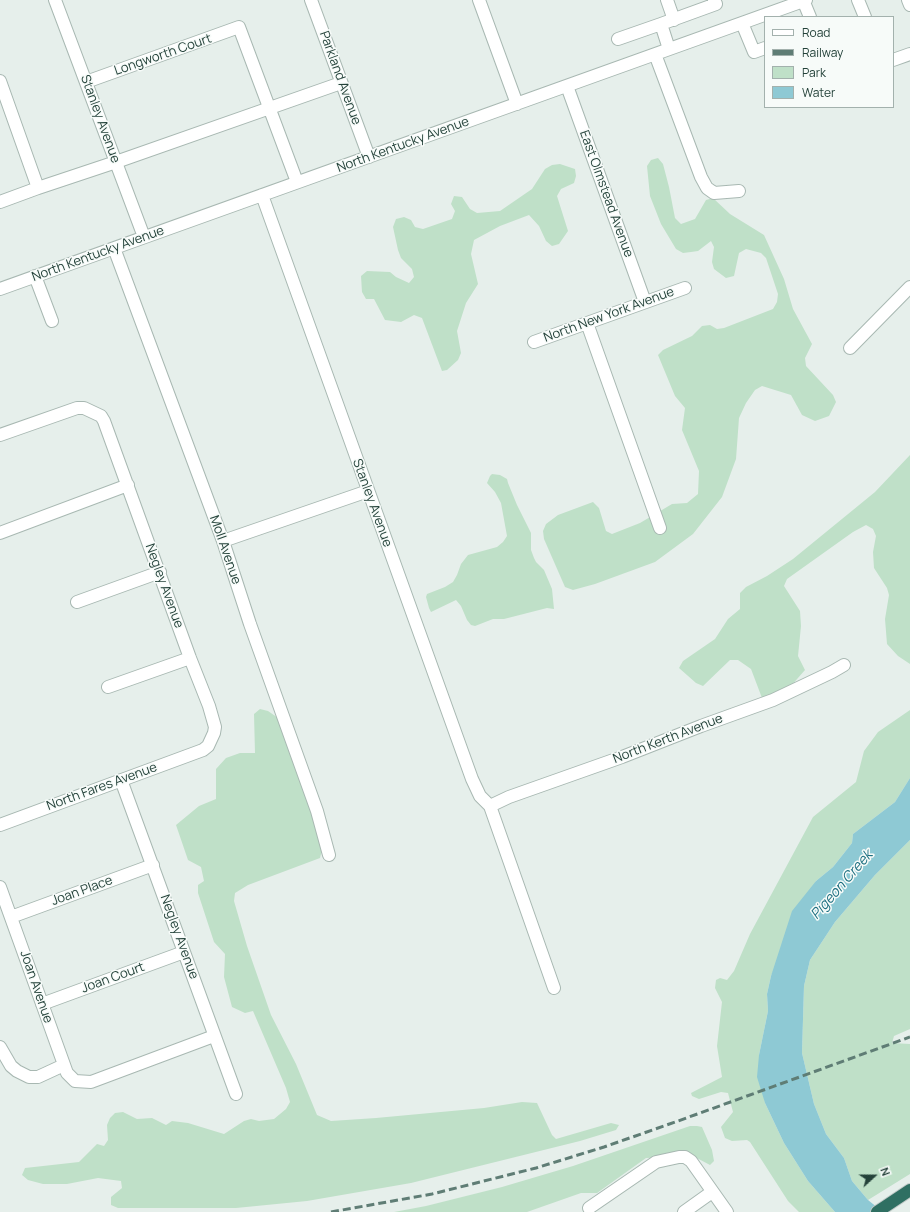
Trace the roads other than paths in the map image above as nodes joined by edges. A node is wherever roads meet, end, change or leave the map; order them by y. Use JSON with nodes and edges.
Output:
{"nodes":[{"id":1,"x":55,"y":0,"type":"edge"},
{"id":2,"x":311,"y":0,"type":"edge"},
{"id":3,"x":479,"y":0,"type":"edge"},
{"id":4,"x":667,"y":0,"type":"edge"},
{"id":5,"x":714,"y":0,"type":"edge"},
{"id":6,"x":804,"y":0,"type":"edge"},
{"id":7,"x":858,"y":0,"type":"edge"},
{"id":8,"x":908,"y":0,"type":"edge"},
{"id":9,"x":910,"y":5,"type":"edge"},
{"id":10,"x":810,"y":16,"type":"edge"},
{"id":11,"x":865,"y":16,"type":"edge"},
{"id":12,"x":674,"y":20,"type":"junction"},
{"id":13,"x":742,"y":23,"type":"junction"},
{"id":14,"x":661,"y":24,"type":"junction"},
{"id":15,"x":618,"y":39,"type":"dead end"},
{"id":16,"x":764,"y":48,"type":"edge"},
{"id":17,"x":669,"y":49,"type":"junction"},
{"id":18,"x":655,"y":54,"type":"junction"},
{"id":19,"x":910,"y":54,"type":"edge"},
{"id":20,"x":894,"y":60,"type":"edge"},
{"id":21,"x":0,"y":81,"type":"edge"},
{"id":22,"x":86,"y":82,"type":"junction"},
{"id":23,"x":341,"y":83,"type":"junction"},
{"id":24,"x":566,"y":86,"type":"junction"},
{"id":25,"x":518,"y":104,"type":"junction"},
{"id":26,"x":269,"y":108,"type":"junction"},
{"id":27,"x":369,"y":157,"type":"junction"},
{"id":28,"x":116,"y":162,"type":"junction"},
{"id":29,"x":297,"y":182,"type":"junction"},
{"id":30,"x":38,"y":188,"type":"junction"},
{"id":31,"x":739,"y":191,"type":"dead end"},
{"id":32,"x":262,"y":195,"type":"junction"},
{"id":33,"x":0,"y":202,"type":"edge"},
{"id":34,"x":144,"y":237,"type":"junction"},
{"id":35,"x":114,"y":248,"type":"junction"},
{"id":36,"x":35,"y":276,"type":"junction"},
{"id":37,"x":910,"y":287,"type":"edge"},
{"id":38,"x":685,"y":288,"type":"dead end"},
{"id":39,"x":0,"y":289,"type":"edge"},
{"id":40,"x":645,"y":302,"type":"junction"},
{"id":41,"x":52,"y":321,"type":"dead end"},
{"id":42,"x":587,"y":323,"type":"junction"},
{"id":43,"x":534,"y":342,"type":"dead end"},
{"id":44,"x":850,"y":348,"type":"dead end"},
{"id":45,"x":1,"y":431,"type":"edge"},
{"id":46,"x":128,"y":485,"type":"junction"},
{"id":47,"x":368,"y":491,"type":"junction"},
{"id":48,"x":660,"y":528,"type":"dead end"},
{"id":49,"x":0,"y":533,"type":"edge"},
{"id":50,"x":223,"y":541,"type":"junction"},
{"id":51,"x":160,"y":572,"type":"junction"},
{"id":52,"x":77,"y":602,"type":"dead end"},
{"id":53,"x":190,"y":658,"type":"junction"},
{"id":54,"x":844,"y":665,"type":"dead end"},
{"id":55,"x":108,"y":687,"type":"dead end"},
{"id":56,"x":203,"y":750,"type":"joint"},
{"id":57,"x":121,"y":780,"type":"junction"},
{"id":58,"x":490,"y":806,"type":"junction"},
{"id":59,"x":0,"y":825,"type":"edge"},
{"id":60,"x":329,"y":855,"type":"dead end"},
{"id":61,"x":153,"y":865,"type":"junction"},
{"id":62,"x":0,"y":886,"type":"edge"},
{"id":63,"x":11,"y":917,"type":"junction"},
{"id":64,"x":184,"y":952,"type":"junction"},
{"id":65,"x":554,"y":988,"type":"dead end"},
{"id":66,"x":42,"y":1004,"type":"junction"},
{"id":67,"x":214,"y":1036,"type":"junction"},
{"id":68,"x":0,"y":1047,"type":"edge"},
{"id":69,"x":64,"y":1065,"type":"junction"},
{"id":70,"x":236,"y":1094,"type":"dead end"},
{"id":71,"x":910,"y":1190,"type":"edge"},
{"id":72,"x":712,"y":1192,"type":"junction"},
{"id":73,"x":589,"y":1208,"type":"dead end"},
{"id":74,"x":684,"y":1212,"type":"edge"},
{"id":75,"x":727,"y":1212,"type":"edge"},
{"id":76,"x":877,"y":1212,"type":"edge"}],
"edges":[{"from":1,"to":22,"type":"street","name":"Stanley Avenue"},
{"from":2,"to":23,"type":"street","name":"Parkland Avenue"},
{"from":3,"to":25,"type":"street"},
{"from":4,"to":12,"type":"street"},
{"from":5,"to":12,"type":"street"},
{"from":6,"to":10,"type":"street"},
{"from":6,"to":13,"type":"street","name":"North Kentucky Avenue"},
{"from":7,"to":11,"type":"street"},
{"from":8,"to":9,"type":"street"},
{"from":12,"to":14,"type":"street"},
{"from":13,"to":16,"type":"street"},
{"from":13,"to":17,"type":"street","name":"North Kentucky Avenue"},
{"from":14,"to":15,"type":"street"},
{"from":14,"to":17,"type":"street"},
{"from":17,"to":18,"type":"street","name":"North Kentucky Avenue"},
{"from":18,"to":24,"type":"street","name":"North Kentucky Avenue"},
{"from":18,"to":31,"type":"street"},
{"from":19,"to":20,"type":"street"},
{"from":21,"to":30,"type":"street"},
{"from":22,"to":26,"type":"street","name":"Longworth Court"},
{"from":22,"to":28,"type":"street","name":"Stanley Avenue"},
{"from":23,"to":26,"type":"street"},
{"from":23,"to":27,"type":"street","name":"Parkland Avenue"},
{"from":24,"to":25,"type":"street","name":"North Kentucky Avenue"},
{"from":24,"to":40,"type":"street","name":"East Olmstead Avenue"},
{"from":25,"to":27,"type":"street","name":"North Kentucky Avenue"},
{"from":26,"to":28,"type":"street"},
{"from":26,"to":29,"type":"street"},
{"from":27,"to":29,"type":"street","name":"North Kentucky Avenue"},
{"from":28,"to":30,"type":"street"},
{"from":28,"to":34,"type":"street","name":"Stanley Avenue"},
{"from":29,"to":32,"type":"street","name":"North Kentucky Avenue"},
{"from":30,"to":33,"type":"street"},
{"from":32,"to":34,"type":"street","name":"North Kentucky Avenue"},
{"from":32,"to":47,"type":"street","name":"Stanley Avenue"},
{"from":34,"to":35,"type":"street","name":"North Kentucky Avenue"},
{"from":35,"to":36,"type":"street","name":"North Kentucky Avenue"},
{"from":35,"to":50,"type":"street","name":"Moll Avenue"},
{"from":36,"to":39,"type":"street","name":"North Kentucky Avenue"},
{"from":36,"to":41,"type":"street"},
{"from":37,"to":44,"type":"street"},
{"from":38,"to":40,"type":"street","name":"North New York Avenue"},
{"from":40,"to":42,"type":"street","name":"North New York Avenue"},
{"from":42,"to":43,"type":"street","name":"North New York Avenue"},
{"from":42,"to":48,"type":"street"},
{"from":45,"to":46,"type":"street","name":"Negley Avenue"},
{"from":46,"to":49,"type":"street"},
{"from":46,"to":51,"type":"street","name":"Negley Avenue"},
{"from":47,"to":50,"type":"street"},
{"from":47,"to":58,"type":"street","name":"Stanley Avenue"},
{"from":50,"to":60,"type":"street","name":"Moll Avenue"},
{"from":51,"to":52,"type":"street"},
{"from":51,"to":53,"type":"street","name":"Negley Avenue"},
{"from":53,"to":55,"type":"street"},
{"from":53,"to":56,"type":"street","name":"Negley Avenue"},
{"from":54,"to":58,"type":"street","name":"North Kerth Avenue"},
{"from":56,"to":57,"type":"street","name":"North Fares Avenue"},
{"from":57,"to":59,"type":"street","name":"North Fares Avenue"},
{"from":57,"to":61,"type":"street","name":"Negley Avenue"},
{"from":58,"to":65,"type":"street","name":"Stanley Avenue"},
{"from":61,"to":63,"type":"street","name":"Joan Place"},
{"from":61,"to":64,"type":"street","name":"Negley Avenue"},
{"from":62,"to":63,"type":"street","name":"Joan Avenue"},
{"from":63,"to":66,"type":"street","name":"Joan Avenue"},
{"from":64,"to":66,"type":"street","name":"Joan Court"},
{"from":64,"to":67,"type":"street","name":"Negley Avenue"},
{"from":66,"to":69,"type":"street","name":"Joan Avenue"},
{"from":67,"to":69,"type":"street","name":"Joan Avenue"},
{"from":67,"to":70,"type":"street","name":"Negley Avenue"},
{"from":68,"to":69,"type":"street"},
{"from":71,"to":76,"type":"highway"},
{"from":72,"to":73,"type":"street"},
{"from":72,"to":74,"type":"street"},
{"from":72,"to":75,"type":"street"}]}
